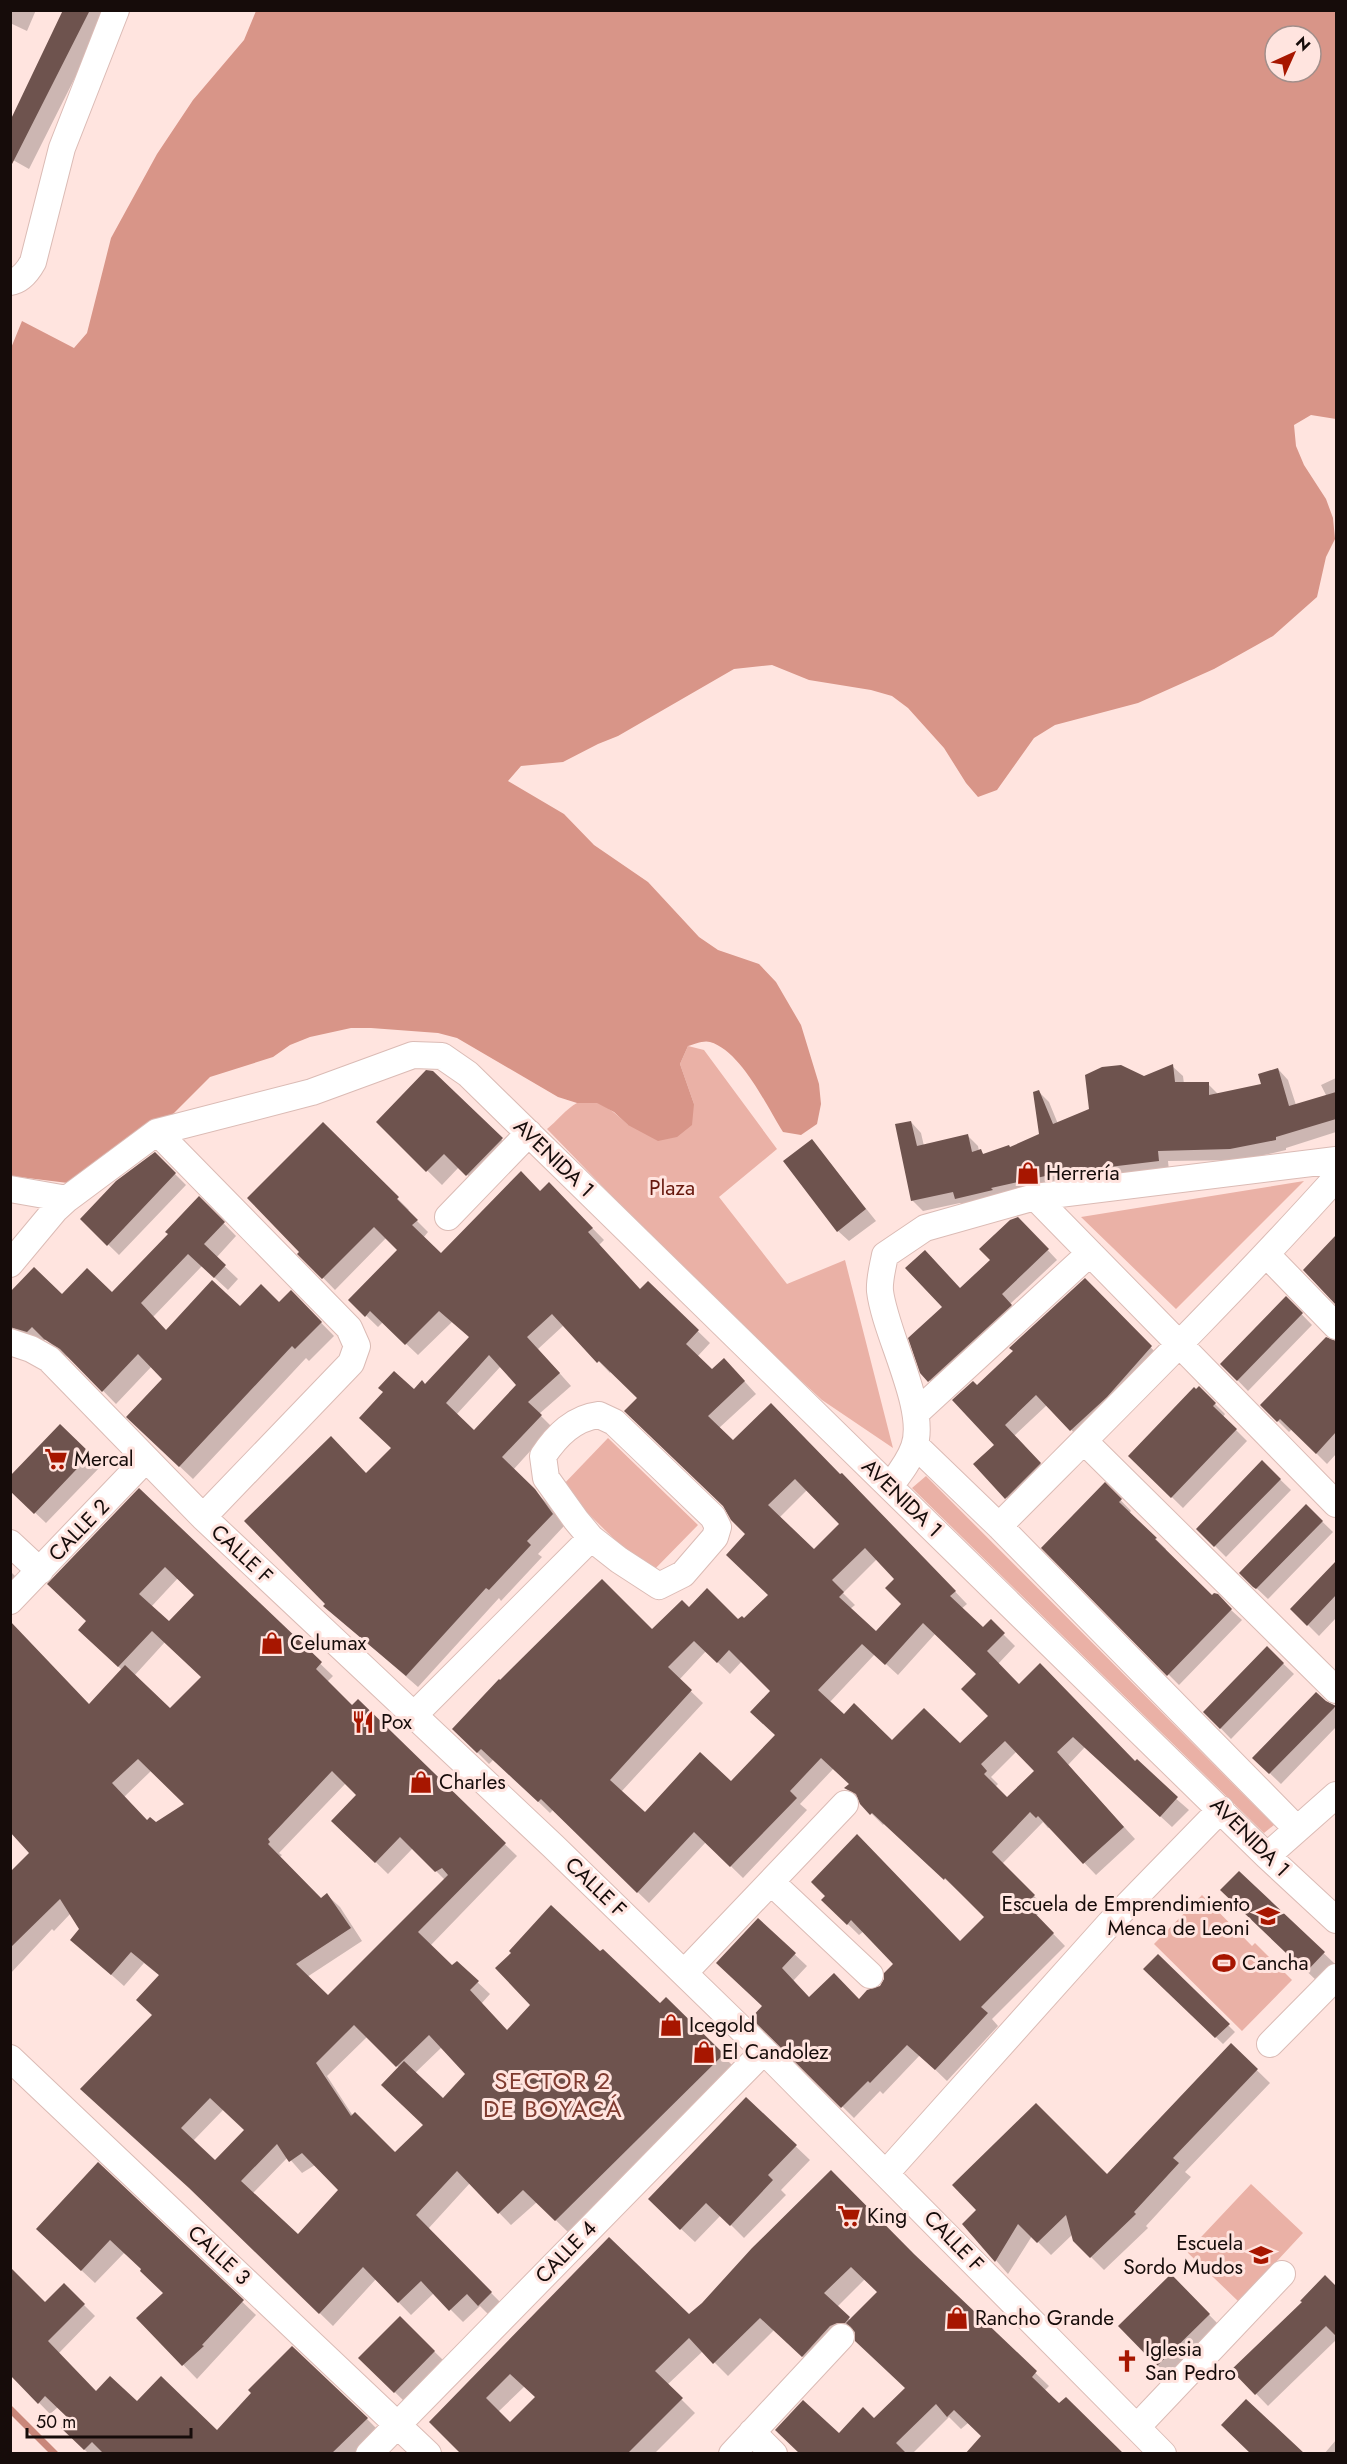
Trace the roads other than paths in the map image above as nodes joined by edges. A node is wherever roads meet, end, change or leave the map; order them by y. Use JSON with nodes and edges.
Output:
{"nodes":[{"id":1,"x":116,"y":10,"type":"edge"},
{"id":2,"x":12,"y":282,"type":"edge"},
{"id":3,"x":157,"y":1132,"type":"junction"},
{"id":4,"x":529,"y":1133,"type":"junction"},
{"id":5,"x":1336,"y":1160,"type":"edge"},
{"id":6,"x":1336,"y":1178,"type":"edge"},
{"id":7,"x":10,"y":1189,"type":"edge"},
{"id":8,"x":1035,"y":1197,"type":"junction"},
{"id":9,"x":67,"y":1199,"type":"junction"},
{"id":10,"x":448,"y":1217,"type":"dead end"},
{"id":11,"x":1090,"y":1253,"type":"junction"},
{"id":12,"x":1267,"y":1255,"type":"junction"},
{"id":13,"x":10,"y":1264,"type":"edge"},
{"id":14,"x":1336,"y":1326,"type":"edge"},
{"id":15,"x":10,"y":1342,"type":"edge"},
{"id":16,"x":1181,"y":1344,"type":"junction"},
{"id":17,"x":916,"y":1413,"type":"junction"},
{"id":18,"x":1084,"y":1441,"type":"junction"},
{"id":19,"x":915,"y":1445,"type":"junction"},
{"id":20,"x":146,"y":1459,"type":"junction"},
{"id":21,"x":890,"y":1486,"type":"junction"},
{"id":22,"x":1336,"y":1504,"type":"edge"},
{"id":23,"x":203,"y":1517,"type":"junction"},
{"id":24,"x":999,"y":1526,"type":"junction"},
{"id":25,"x":591,"y":1538,"type":"junction"},
{"id":26,"x":10,"y":1543,"type":"edge"},
{"id":27,"x":40,"y":1571,"type":"junction"},
{"id":28,"x":10,"y":1600,"type":"edge"},
{"id":29,"x":1336,"y":1690,"type":"edge"},
{"id":30,"x":413,"y":1716,"type":"junction"},
{"id":31,"x":1336,"y":1795,"type":"edge"},
{"id":32,"x":845,"y":1804,"type":"dead end"},
{"id":33,"x":1221,"y":1809,"type":"junction"},
{"id":34,"x":1297,"y":1829,"type":"junction"},
{"id":35,"x":1267,"y":1856,"type":"junction"},
{"id":36,"x":771,"y":1882,"type":"junction"},
{"id":37,"x":1334,"y":1913,"type":"edge"},
{"id":38,"x":684,"y":1973,"type":"junction"},
{"id":39,"x":870,"y":1975,"type":"dead end"},
{"id":40,"x":1336,"y":1977,"type":"edge"},
{"id":41,"x":1270,"y":2044,"type":"dead end"},
{"id":42,"x":764,"y":2051,"type":"junction"},
{"id":43,"x":10,"y":2058,"type":"edge"},
{"id":44,"x":887,"y":2172,"type":"junction"},
{"id":45,"x":1282,"y":2274,"type":"dead end"},
{"id":46,"x":841,"y":2337,"type":"dead end"},
{"id":47,"x":398,"y":2424,"type":"junction"},
{"id":48,"x":1137,"y":2427,"type":"junction"},
{"id":49,"x":752,"y":2432,"type":"junction"},
{"id":50,"x":369,"y":2454,"type":"edge"},
{"id":51,"x":428,"y":2454,"type":"edge"},
{"id":52,"x":732,"y":2454,"type":"edge"},
{"id":53,"x":774,"y":2454,"type":"edge"},
{"id":54,"x":1163,"y":2454,"type":"edge"}],
"edges":[{"from":1,"to":2,"type":"street"},
{"from":3,"to":4,"type":"street","name":"AVENIDA 1"},
{"from":3,"to":9,"type":"street"},
{"from":3,"to":23,"type":"street"},
{"from":4,"to":10,"type":"street"},
{"from":4,"to":21,"type":"street","name":"AVENIDA 1"},
{"from":5,"to":8,"type":"street"},
{"from":6,"to":12,"type":"street"},
{"from":7,"to":9,"type":"street"},
{"from":8,"to":11,"type":"street"},
{"from":8,"to":17,"type":"street"},
{"from":9,"to":13,"type":"street"},
{"from":11,"to":16,"type":"street"},
{"from":11,"to":17,"type":"street"},
{"from":12,"to":14,"type":"street"},
{"from":12,"to":16,"type":"street"},
{"from":15,"to":20,"type":"street","name":"CALLE F"},
{"from":16,"to":18,"type":"street"},
{"from":16,"to":22,"type":"street"},
{"from":17,"to":19,"type":"street"},
{"from":18,"to":24,"type":"street"},
{"from":18,"to":29,"type":"street"},
{"from":19,"to":21,"type":"street"},
{"from":19,"to":24,"type":"street"},
{"from":20,"to":23,"type":"street","name":"CALLE F"},
{"from":20,"to":27,"type":"street","name":"CALLE 2"},
{"from":21,"to":33,"type":"street","name":"AVENIDA 1"},
{"from":23,"to":30,"type":"street","name":"CALLE F"},
{"from":24,"to":34,"type":"street"},
{"from":25,"to":25,"type":"street"},
{"from":25,"to":30,"type":"street"},
{"from":26,"to":27,"type":"street"},
{"from":27,"to":28,"type":"street","name":"CALLE 2"},
{"from":30,"to":38,"type":"street","name":"CALLE F"},
{"from":31,"to":34,"type":"street"},
{"from":32,"to":36,"type":"street"},
{"from":33,"to":35,"type":"street","name":"AVENIDA 1"},
{"from":33,"to":44,"type":"street"},
{"from":34,"to":35,"type":"street"},
{"from":35,"to":37,"type":"street","name":"AVENIDA 1"},
{"from":36,"to":38,"type":"street"},
{"from":36,"to":39,"type":"street"},
{"from":38,"to":42,"type":"street","name":"CALLE F"},
{"from":40,"to":41,"type":"street"},
{"from":42,"to":44,"type":"street","name":"CALLE F"},
{"from":42,"to":47,"type":"street","name":"CALLE 4"},
{"from":43,"to":47,"type":"street","name":"CALLE 3"},
{"from":44,"to":48,"type":"street","name":"CALLE F"},
{"from":45,"to":48,"type":"street"},
{"from":46,"to":49,"type":"street"},
{"from":47,"to":50,"type":"street","name":"CALLE 4"},
{"from":47,"to":51,"type":"street","name":"CALLE 3"},
{"from":48,"to":54,"type":"street","name":"CALLE F"},
{"from":49,"to":52,"type":"street"},
{"from":49,"to":53,"type":"street"}]}
